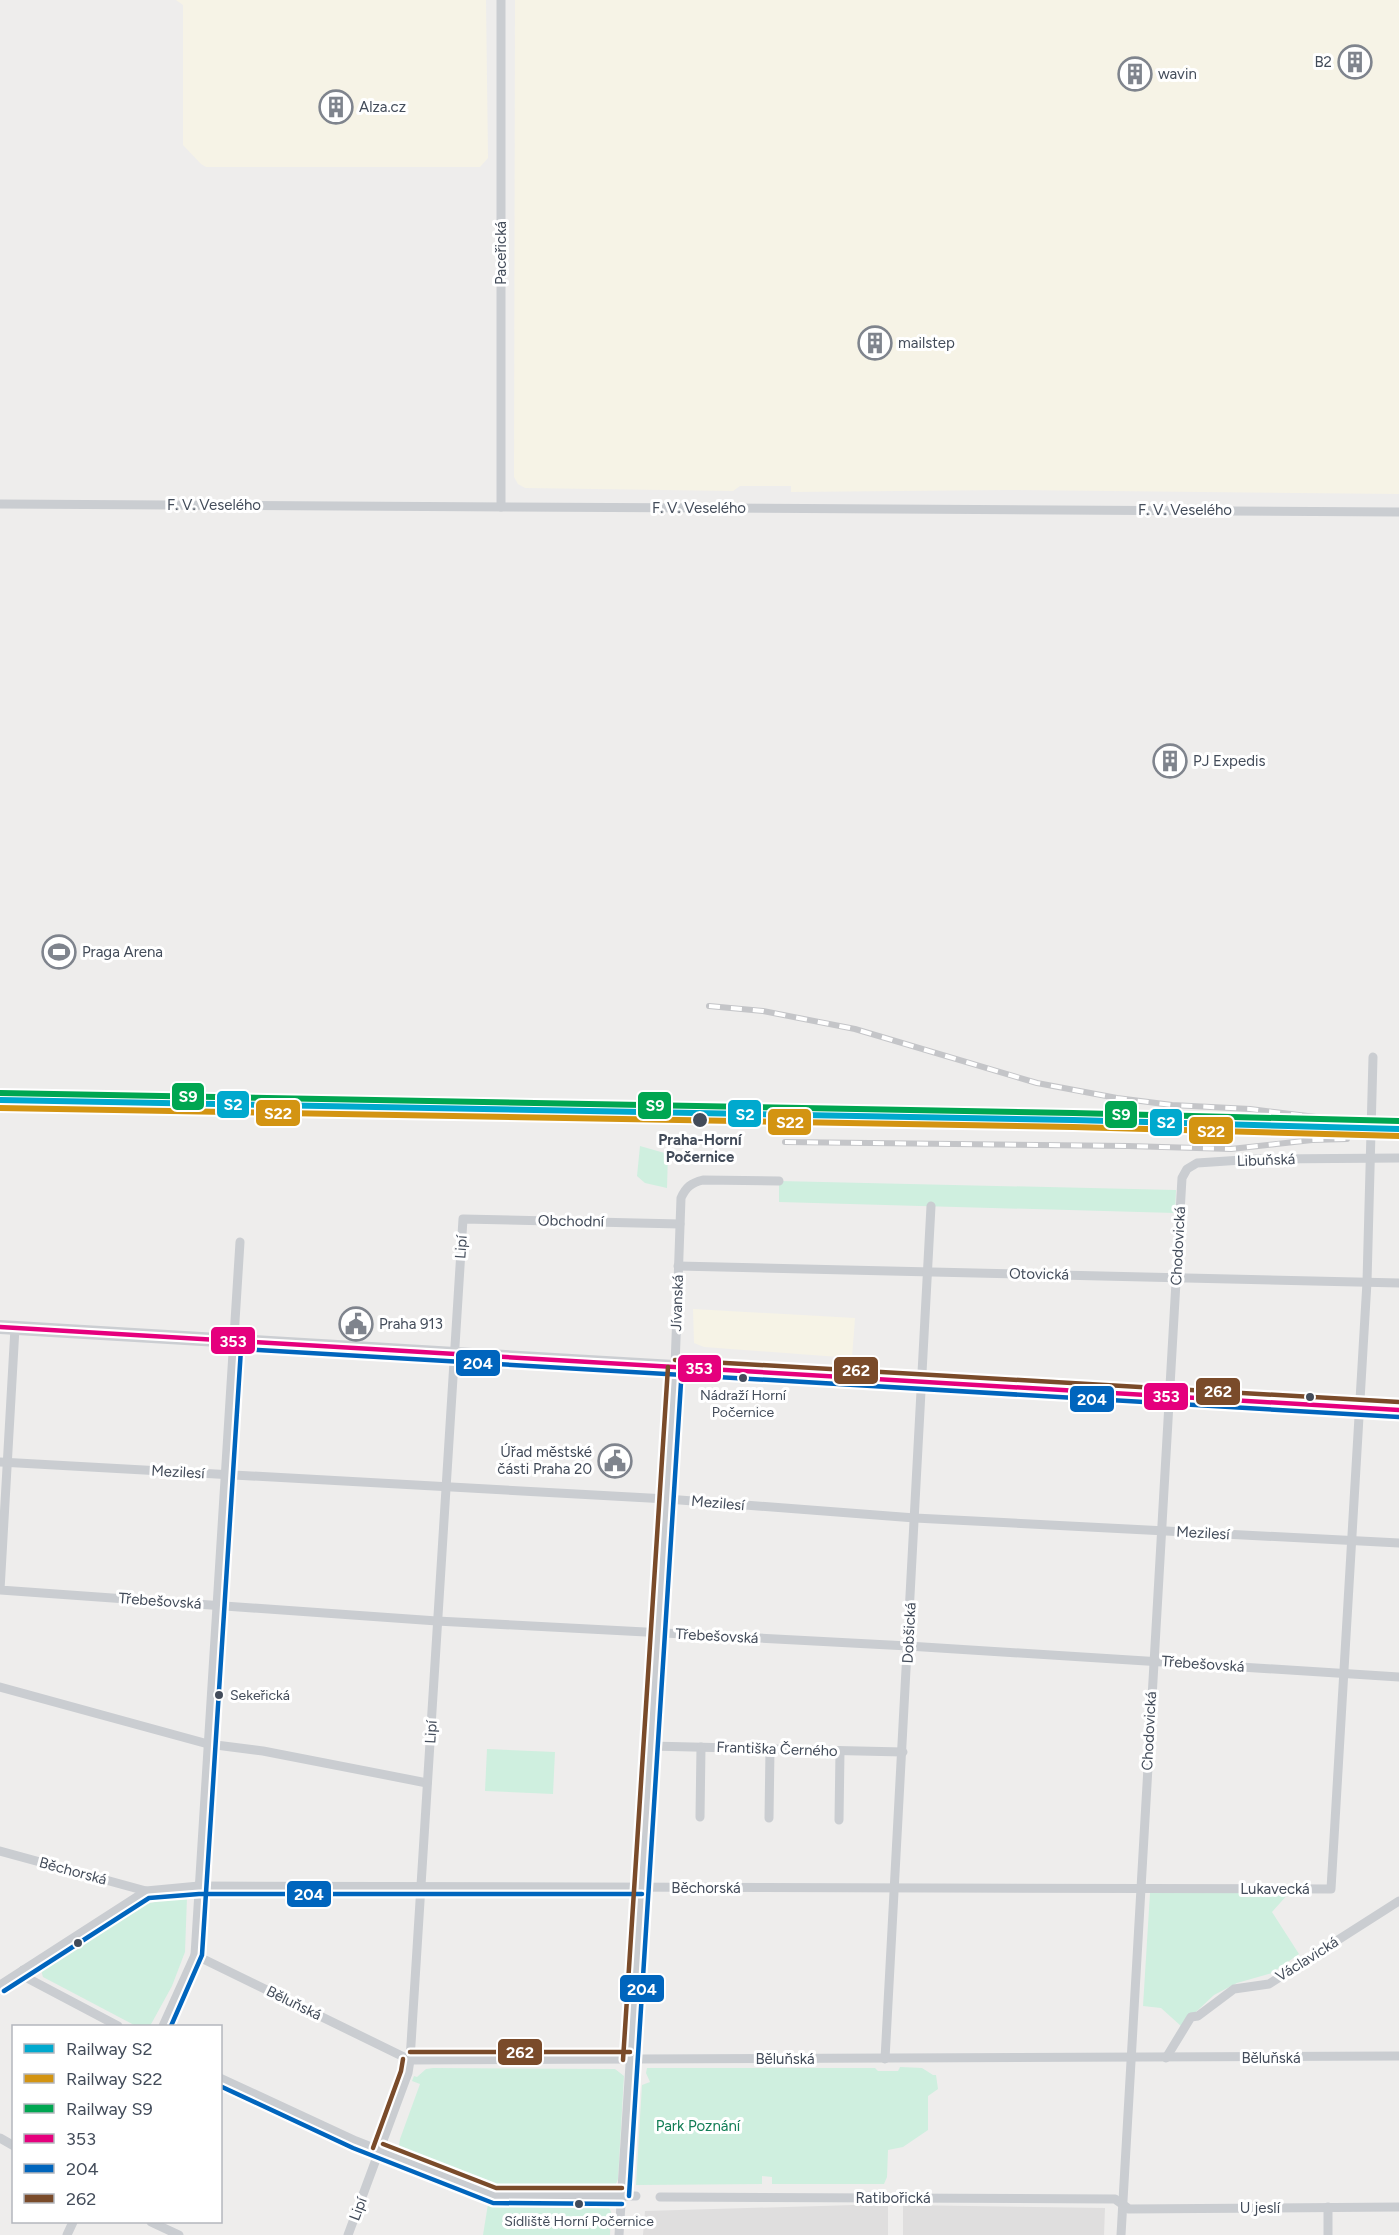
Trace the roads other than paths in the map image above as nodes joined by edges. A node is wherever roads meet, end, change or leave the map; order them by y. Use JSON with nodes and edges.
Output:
{"nodes":[{"id":1,"x":501,"y":0,"type":"edge"},
{"id":2,"x":0,"y":504,"type":"edge"},
{"id":3,"x":501,"y":507,"type":"junction"},
{"id":4,"x":1399,"y":512,"type":"edge"},
{"id":5,"x":1373,"y":1057,"type":"dead end"},
{"id":6,"x":1370,"y":1157,"type":"junction"},
{"id":7,"x":1399,"y":1158,"type":"edge"},
{"id":8,"x":779,"y":1181,"type":"dead end"},
{"id":9,"x":1181,"y":1191,"type":"joint"},
{"id":10,"x":931,"y":1206,"type":"dead end"},
{"id":11,"x":462,"y":1219,"type":"joint"},
{"id":12,"x":680,"y":1224,"type":"junction"},
{"id":13,"x":240,"y":1242,"type":"dead end"},
{"id":14,"x":678,"y":1266,"type":"junction"},
{"id":15,"x":928,"y":1272,"type":"junction"},
{"id":16,"x":1177,"y":1278,"type":"junction"},
{"id":17,"x":1367,"y":1282,"type":"junction"},
{"id":18,"x":1399,"y":1283,"type":"edge"},
{"id":19,"x":0,"y":1327,"type":"edge"},
{"id":20,"x":15,"y":1328,"type":"junction"},
{"id":21,"x":234,"y":1341,"type":"junction"},
{"id":22,"x":454,"y":1354,"type":"junction"},
{"id":23,"x":675,"y":1367,"type":"junction"},
{"id":24,"x":922,"y":1382,"type":"junction"},
{"id":25,"x":1168,"y":1396,"type":"junction"},
{"id":26,"x":1359,"y":1408,"type":"junction"},
{"id":27,"x":1399,"y":1410,"type":"edge"},
{"id":28,"x":3,"y":1462,"type":"edge"},
{"id":29,"x":226,"y":1474,"type":"junction"},
{"id":30,"x":446,"y":1487,"type":"junction"},
{"id":31,"x":667,"y":1499,"type":"junction"},
{"id":32,"x":915,"y":1518,"type":"junction"},
{"id":33,"x":1161,"y":1531,"type":"junction"},
{"id":34,"x":1351,"y":1541,"type":"junction"},
{"id":35,"x":1399,"y":1543,"type":"edge"},
{"id":36,"x":0,"y":1590,"type":"edge"},
{"id":37,"x":217,"y":1605,"type":"junction"},
{"id":38,"x":437,"y":1620,"type":"junction"},
{"id":39,"x":658,"y":1633,"type":"junction"},
{"id":40,"x":908,"y":1646,"type":"junction"},
{"id":41,"x":1154,"y":1661,"type":"junction"},
{"id":42,"x":1343,"y":1673,"type":"junction"},
{"id":43,"x":1399,"y":1677,"type":"edge"},
{"id":44,"x":0,"y":1688,"type":"edge"},
{"id":45,"x":208,"y":1744,"type":"junction"},
{"id":46,"x":651,"y":1746,"type":"junction"},
{"id":47,"x":701,"y":1747,"type":"junction"},
{"id":48,"x":770,"y":1749,"type":"junction"},
{"id":49,"x":840,"y":1751,"type":"junction"},
{"id":50,"x":903,"y":1752,"type":"junction"},
{"id":51,"x":427,"y":1784,"type":"junction"},
{"id":52,"x":700,"y":1817,"type":"dead end"},
{"id":53,"x":769,"y":1818,"type":"dead end"},
{"id":54,"x":839,"y":1820,"type":"dead end"},
{"id":55,"x":0,"y":1851,"type":"edge"},
{"id":56,"x":199,"y":1886,"type":"junction"},
{"id":57,"x":421,"y":1887,"type":"junction"},
{"id":58,"x":642,"y":1887,"type":"junction"},
{"id":59,"x":896,"y":1888,"type":"junction"},
{"id":60,"x":1141,"y":1889,"type":"junction"},
{"id":61,"x":146,"y":1891,"type":"junction"},
{"id":62,"x":1399,"y":1901,"type":"edge"},
{"id":63,"x":195,"y":1955,"type":"junction"},
{"id":64,"x":23,"y":1970,"type":"junction"},
{"id":65,"x":0,"y":1985,"type":"edge"},
{"id":66,"x":116,"y":2025,"type":"edge"},
{"id":67,"x":163,"y":2025,"type":"edge"},
{"id":68,"x":1399,"y":2056,"type":"edge"},
{"id":69,"x":1166,"y":2058,"type":"junction"},
{"id":70,"x":885,"y":2059,"type":"junction"},
{"id":71,"x":1131,"y":2059,"type":"junction"},
{"id":72,"x":410,"y":2060,"type":"junction"},
{"id":73,"x":630,"y":2060,"type":"junction"},
{"id":74,"x":222,"y":2079,"type":"edge"},
{"id":75,"x":380,"y":2151,"type":"junction"},
{"id":76,"x":622,"y":2196,"type":"junction"},
{"id":77,"x":636,"y":2196,"type":"dead end"},
{"id":78,"x":660,"y":2197,"type":"dead end"},
{"id":79,"x":1123,"y":2204,"type":"junction"},
{"id":80,"x":1328,"y":2207,"type":"junction"},
{"id":81,"x":1399,"y":2207,"type":"edge"},
{"id":82,"x":153,"y":2223,"type":"edge"},
{"id":83,"x":179,"y":2235,"type":"edge"},
{"id":84,"x":348,"y":2235,"type":"edge"},
{"id":85,"x":619,"y":2235,"type":"edge"},
{"id":86,"x":1121,"y":2235,"type":"edge"},
{"id":87,"x":1328,"y":2235,"type":"edge"}],
"edges":[{"from":1,"to":3,"type":"street","name":"Paceřická"},
{"from":2,"to":3,"type":"street","name":"F. V. Veselého"},
{"from":3,"to":4,"type":"street","name":"F. V. Veselého"},
{"from":5,"to":6,"type":"street","name":"Lukavecká"},
{"from":6,"to":7,"type":"street","name":"Libuňská"},
{"from":6,"to":9,"type":"street","name":"Libuňská"},
{"from":6,"to":17,"type":"street","name":"Lukavecká"},
{"from":8,"to":12,"type":"street","name":"Jívanská"},
{"from":9,"to":16,"type":"street","name":"Chodovická"},
{"from":10,"to":15,"type":"street","name":"Dobšická"},
{"from":11,"to":12,"type":"street","name":"Obchodní"},
{"from":11,"to":22,"type":"street","name":"Lipí"},
{"from":12,"to":14,"type":"street","name":"Jívanská"},
{"from":13,"to":21,"type":"street"},
{"from":14,"to":15,"type":"street","name":"Otovická"},
{"from":14,"to":23,"type":"street","name":"Jívanská"},
{"from":15,"to":16,"type":"street","name":"Otovická"},
{"from":15,"to":24,"type":"street","name":"Dobšická"},
{"from":16,"to":17,"type":"street","name":"Otovická"},
{"from":16,"to":25,"type":"street","name":"Chodovická"},
{"from":17,"to":18,"type":"street","name":"Otovická"},
{"from":17,"to":26,"type":"street","name":"Lukavecká"},
{"from":19,"to":20,"type":"main road"},
{"from":20,"to":21,"type":"main road"},
{"from":20,"to":28,"type":"street"},
{"from":21,"to":22,"type":"main road"},
{"from":21,"to":29,"type":"street"},
{"from":22,"to":23,"type":"main road"},
{"from":22,"to":30,"type":"street","name":"Lipí"},
{"from":23,"to":24,"type":"main road"},
{"from":23,"to":31,"type":"street","name":"Jívanská"},
{"from":24,"to":25,"type":"main road"},
{"from":24,"to":32,"type":"street","name":"Dobšická"},
{"from":25,"to":26,"type":"main road"},
{"from":25,"to":33,"type":"street","name":"Chodovická"},
{"from":26,"to":27,"type":"main road"},
{"from":26,"to":34,"type":"street","name":"Lukavecká"},
{"from":28,"to":29,"type":"street","name":"Mezilesí"},
{"from":28,"to":36,"type":"street"},
{"from":29,"to":30,"type":"street","name":"Mezilesí"},
{"from":29,"to":37,"type":"street"},
{"from":30,"to":31,"type":"street","name":"Mezilesí"},
{"from":30,"to":38,"type":"street","name":"Lipí"},
{"from":31,"to":32,"type":"street","name":"Mezilesí"},
{"from":31,"to":39,"type":"street","name":"Jívanská"},
{"from":32,"to":33,"type":"street","name":"Mezilesí"},
{"from":32,"to":40,"type":"street","name":"Dobšická"},
{"from":33,"to":34,"type":"street","name":"Mezilesí"},
{"from":33,"to":41,"type":"street","name":"Chodovická"},
{"from":34,"to":35,"type":"street","name":"Mezilesí"},
{"from":34,"to":42,"type":"street","name":"Lukavecká"},
{"from":36,"to":37,"type":"street","name":"Třebešovská"},
{"from":37,"to":38,"type":"street","name":"Třebešovská"},
{"from":37,"to":45,"type":"street"},
{"from":38,"to":39,"type":"street","name":"Třebešovská"},
{"from":38,"to":51,"type":"street","name":"Lipí"},
{"from":39,"to":40,"type":"street","name":"Třebešovská"},
{"from":39,"to":46,"type":"street","name":"Jívanská"},
{"from":40,"to":41,"type":"street","name":"Třebešovská"},
{"from":40,"to":50,"type":"street","name":"Dobšická"},
{"from":41,"to":42,"type":"street","name":"Třebešovská"},
{"from":41,"to":60,"type":"street","name":"Chodovická"},
{"from":42,"to":43,"type":"street","name":"Třebešovská"},
{"from":42,"to":60,"type":"street","name":"Lukavecká"},
{"from":44,"to":45,"type":"street"},
{"from":45,"to":51,"type":"street"},
{"from":45,"to":56,"type":"street"},
{"from":46,"to":47,"type":"street","name":"Františka Černého"},
{"from":46,"to":58,"type":"street","name":"Jívanská"},
{"from":47,"to":48,"type":"street","name":"Františka Černého"},
{"from":47,"to":52,"type":"street"},
{"from":48,"to":49,"type":"street","name":"Františka Černého"},
{"from":48,"to":53,"type":"street"},
{"from":49,"to":50,"type":"street","name":"Františka Černého"},
{"from":49,"to":54,"type":"street"},
{"from":50,"to":59,"type":"street","name":"Dobšická"},
{"from":51,"to":57,"type":"street","name":"Lipí"},
{"from":55,"to":61,"type":"street","name":"Běchorská"},
{"from":56,"to":57,"type":"street","name":"Běchorská"},
{"from":56,"to":61,"type":"street","name":"Běchorská"},
{"from":56,"to":63,"type":"street"},
{"from":57,"to":58,"type":"street","name":"Běchorská"},
{"from":57,"to":72,"type":"street","name":"Lipí"},
{"from":58,"to":59,"type":"street","name":"Běchorská"},
{"from":58,"to":73,"type":"street","name":"Jívanská"},
{"from":59,"to":60,"type":"street","name":"Běchorská"},
{"from":59,"to":70,"type":"street","name":"Dobšická"},
{"from":60,"to":71,"type":"street","name":"Chodovická"},
{"from":61,"to":64,"type":"street"},
{"from":62,"to":69,"type":"street","name":"Václavická"},
{"from":63,"to":67,"type":"street"},
{"from":63,"to":72,"type":"street","name":"Běluňská"},
{"from":64,"to":65,"type":"street"},
{"from":64,"to":66,"type":"street"},
{"from":68,"to":69,"type":"street","name":"Běluňská"},
{"from":69,"to":71,"type":"street","name":"Běluňská"},
{"from":70,"to":71,"type":"street","name":"Běluňská"},
{"from":70,"to":73,"type":"street","name":"Běluňská"},
{"from":71,"to":79,"type":"street","name":"Chodovická"},
{"from":72,"to":73,"type":"street","name":"Běluňská"},
{"from":72,"to":75,"type":"street","name":"Lipí"},
{"from":73,"to":76,"type":"street","name":"Jívanská"},
{"from":74,"to":75,"type":"street"},
{"from":75,"to":76,"type":"street"},
{"from":75,"to":84,"type":"street","name":"Lipí"},
{"from":76,"to":77,"type":"street"},
{"from":76,"to":85,"type":"street","name":"Jívanská"},
{"from":78,"to":79,"type":"street","name":"Ratibořická"},
{"from":79,"to":80,"type":"street","name":"U jeslí"},
{"from":79,"to":86,"type":"street","name":"Chodovická"},
{"from":80,"to":81,"type":"street","name":"U jeslí"},
{"from":80,"to":87,"type":"street"},
{"from":82,"to":83,"type":"street"}]}
